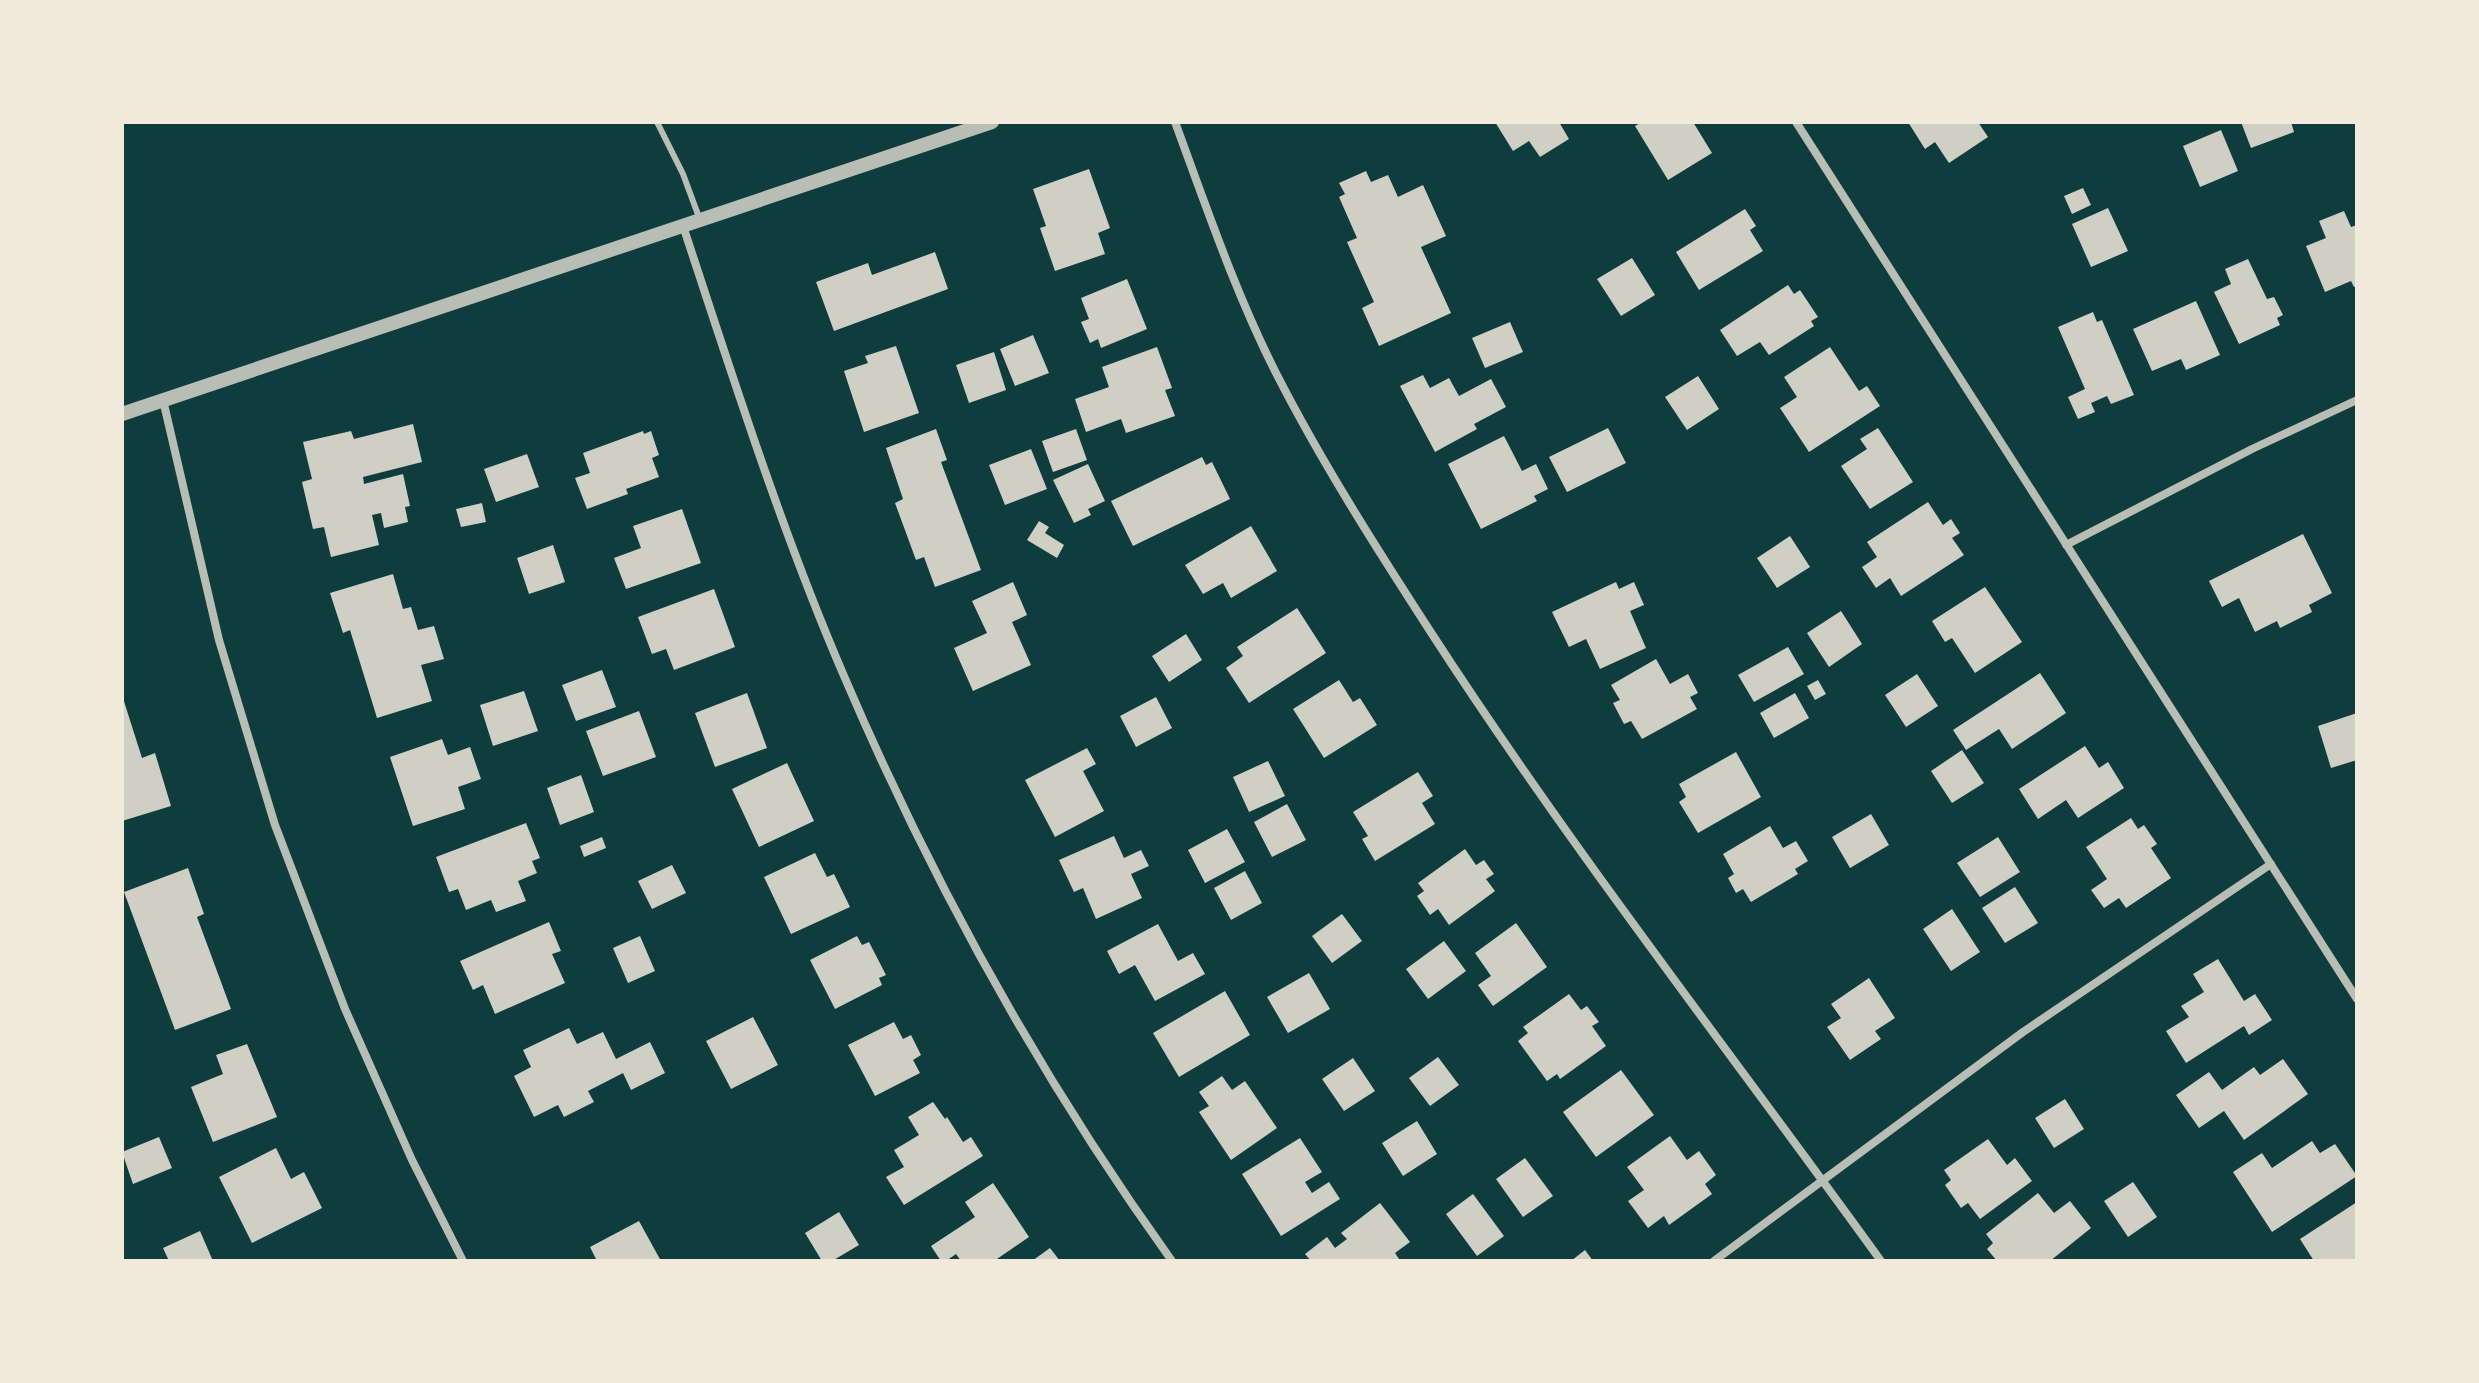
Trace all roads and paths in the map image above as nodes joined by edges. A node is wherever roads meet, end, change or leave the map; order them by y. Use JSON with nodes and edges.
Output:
{"nodes":[{"id":1,"x":657,"y":122,"type":"edge"},
{"id":2,"x":992,"y":122,"type":"edge"},
{"id":3,"x":1175,"y":122,"type":"edge"},
{"id":4,"x":1796,"y":122,"type":"edge"},
{"id":5,"x":700,"y":220,"type":"junction"},
{"id":6,"x":683,"y":226,"type":"junction"},
{"id":7,"x":163,"y":400,"type":"junction"},
{"id":8,"x":2357,"y":400,"type":"edge"},
{"id":9,"x":122,"y":414,"type":"edge"},
{"id":10,"x":2066,"y":545,"type":"junction"},
{"id":11,"x":2271,"y":864,"type":"junction"},
{"id":12,"x":2357,"y":999,"type":"edge"},
{"id":13,"x":1822,"y":1180,"type":"junction"},
{"id":14,"x":463,"y":1261,"type":"edge"},
{"id":15,"x":1172,"y":1261,"type":"edge"},
{"id":16,"x":1714,"y":1261,"type":"edge"},
{"id":17,"x":1881,"y":1261,"type":"edge"}],
"edges":[{"from":1,"to":5,"type":"lane"},
{"from":2,"to":5,"type":"street"},
{"from":3,"to":13,"type":"street"},
{"from":4,"to":10,"type":"street"},
{"from":5,"to":6,"type":"street"},
{"from":6,"to":7,"type":"street"},
{"from":6,"to":15,"type":"street"},
{"from":7,"to":9,"type":"street"},
{"from":7,"to":14,"type":"street"},
{"from":8,"to":10,"type":"street"},
{"from":10,"to":11,"type":"street"},
{"from":11,"to":12,"type":"street"},
{"from":11,"to":13,"type":"street"},
{"from":13,"to":16,"type":"street"},
{"from":13,"to":17,"type":"street"}]}
